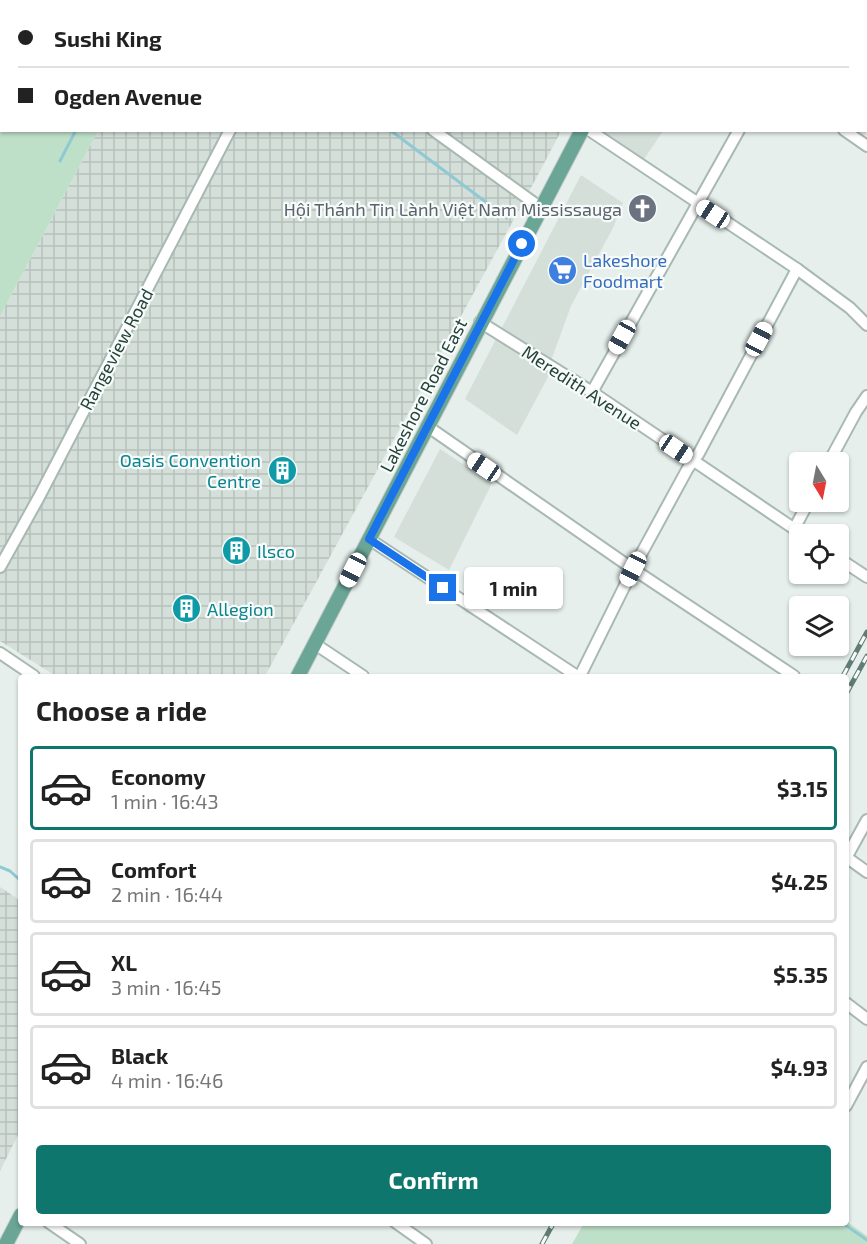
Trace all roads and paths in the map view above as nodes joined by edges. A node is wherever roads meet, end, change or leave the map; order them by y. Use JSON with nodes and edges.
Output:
{"nodes":[{"id":1,"x":229,"y":132,"type":"edge"},
{"id":2,"x":436,"y":132,"type":"edge"},
{"id":3,"x":581,"y":132,"type":"edge"},
{"id":4,"x":592,"y":132,"type":"edge"},
{"id":5,"x":738,"y":132,"type":"edge"},
{"id":6,"x":847,"y":132,"type":"edge"},
{"id":7,"x":867,"y":146,"type":"edge"},
{"id":8,"x":696,"y":203,"type":"junction"},
{"id":9,"x":541,"y":208,"type":"junction"},
{"id":10,"x":797,"y":269,"type":"junction"},
{"id":11,"x":480,"y":322,"type":"junction"},
{"id":12,"x":867,"y":325,"type":"edge"},
{"id":13,"x":592,"y":392,"type":"junction"},
{"id":14,"x":867,"y":396,"type":"edge"},
{"id":15,"x":427,"y":426,"type":"junction"},
{"id":16,"x":835,"y":452,"type":"edge"},
{"id":17,"x":693,"y":460,"type":"junction"},
{"id":18,"x":789,"y":525,"type":"edge"},
{"id":19,"x":369,"y":539,"type":"junction"},
{"id":20,"x":849,"y":565,"type":"edge"},
{"id":21,"x":0,"y":567,"type":"edge"},
{"id":22,"x":633,"y":569,"type":"junction"},
{"id":23,"x":867,"y":577,"type":"edge"},
{"id":24,"x":315,"y":644,"type":"junction"},
{"id":25,"x":0,"y":653,"type":"edge"},
{"id":26,"x":31,"y":674,"type":"edge"},
{"id":27,"x":298,"y":674,"type":"edge"},
{"id":28,"x":360,"y":674,"type":"edge"},
{"id":29,"x":575,"y":674,"type":"edge"},
{"id":30,"x":579,"y":674,"type":"edge"},
{"id":31,"x":791,"y":674,"type":"edge"},
{"id":32,"x":867,"y":820,"type":"edge"},
{"id":33,"x":849,"y":853,"type":"edge"},
{"id":34,"x":849,"y":860,"type":"edge"},
{"id":35,"x":867,"y":872,"type":"edge"},
{"id":36,"x":849,"y":1005,"type":"edge"},
{"id":37,"x":867,"y":1018,"type":"edge"},
{"id":38,"x":867,"y":1067,"type":"edge"},
{"id":39,"x":849,"y":1100,"type":"edge"},
{"id":40,"x":18,"y":1221,"type":"edge"},
{"id":41,"x":54,"y":1226,"type":"edge"},
{"id":42,"x":401,"y":1226,"type":"edge"},
{"id":43,"x":6,"y":1244,"type":"edge"},
{"id":44,"x":80,"y":1244,"type":"edge"},
{"id":45,"x":426,"y":1244,"type":"edge"}],
"edges":[{"from":1,"to":21,"type":"street","name":"Rangeview Road"},
{"from":2,"to":9,"type":"street"},
{"from":3,"to":9,"type":"main road","name":"Lakeshore Road East"},
{"from":4,"to":8,"type":"street"},
{"from":5,"to":8,"type":"street"},
{"from":6,"to":7,"type":"street"},
{"from":8,"to":10,"type":"street"},
{"from":8,"to":13,"type":"street"},
{"from":9,"to":11,"type":"main road","name":"Lakeshore Road East"},
{"from":10,"to":12,"type":"street"},
{"from":10,"to":17,"type":"street"},
{"from":11,"to":13,"type":"street","name":"Meredith Avenue"},
{"from":11,"to":15,"type":"main road","name":"Lakeshore Road East"},
{"from":13,"to":17,"type":"street","name":"Meredith Avenue"},
{"from":14,"to":16,"type":"street"},
{"from":15,"to":19,"type":"main road","name":"Lakeshore Road East"},
{"from":15,"to":22,"type":"street"},
{"from":17,"to":18,"type":"street","name":"Meredith Avenue"},
{"from":17,"to":22,"type":"street"},
{"from":19,"to":24,"type":"main road","name":"Lakeshore Road East"},
{"from":19,"to":29,"type":"street"},
{"from":20,"to":23,"type":"street"},
{"from":22,"to":30,"type":"street"},
{"from":22,"to":31,"type":"street"},
{"from":24,"to":27,"type":"main road","name":"Lakeshore Road East"},
{"from":24,"to":28,"type":"street"},
{"from":25,"to":26,"type":"street"},
{"from":32,"to":33,"type":"street"},
{"from":34,"to":35,"type":"street"},
{"from":36,"to":37,"type":"street"},
{"from":38,"to":39,"type":"street"},
{"from":40,"to":43,"type":"main road"},
{"from":41,"to":44,"type":"street"},
{"from":42,"to":45,"type":"street"}]}
